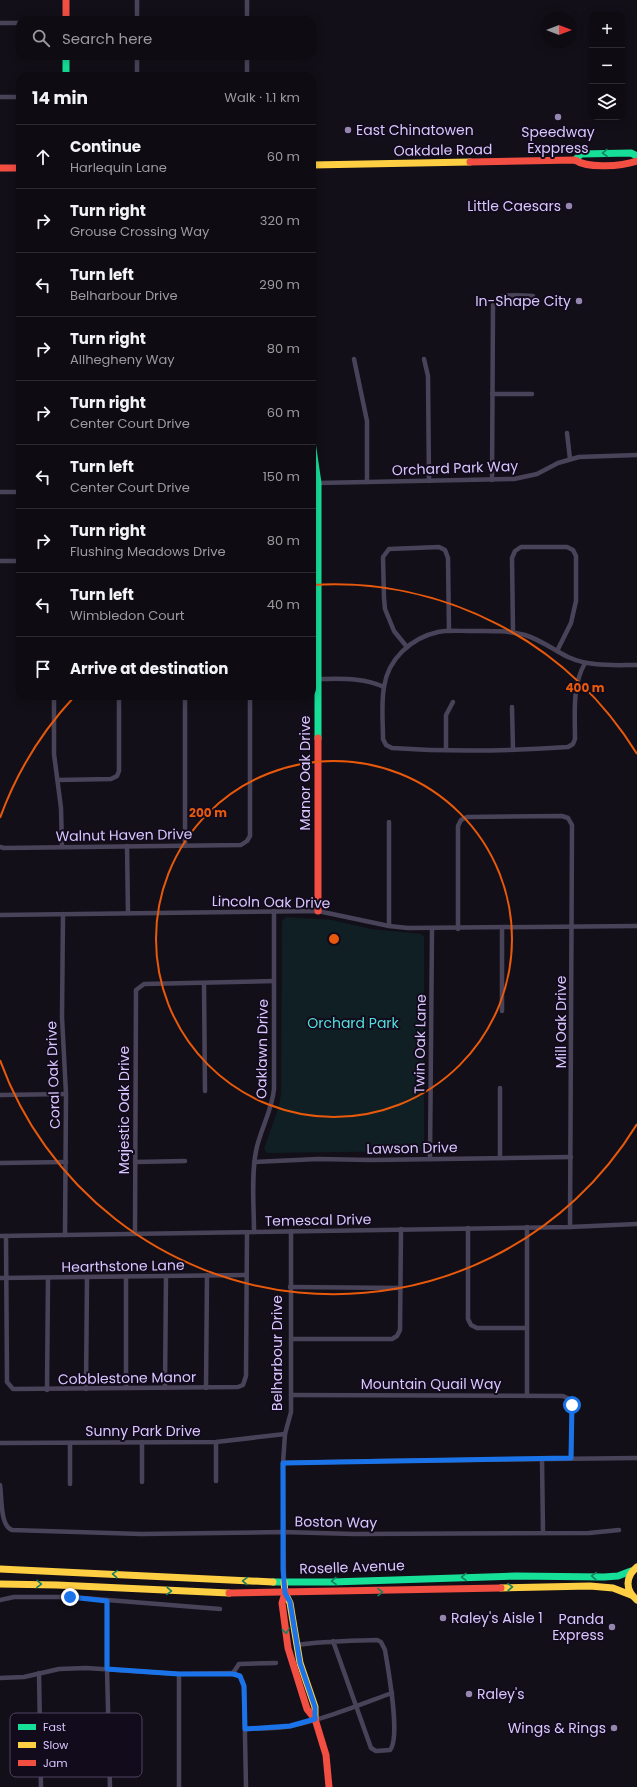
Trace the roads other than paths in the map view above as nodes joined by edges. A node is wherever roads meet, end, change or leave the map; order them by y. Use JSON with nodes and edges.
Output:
{"nodes":[{"id":1,"x":66,"y":0,"type":"edge"},
{"id":2,"x":137,"y":0,"type":"edge"},
{"id":3,"x":247,"y":0,"type":"edge"},
{"id":4,"x":66,"y":16,"type":"edge"},
{"id":5,"x":137,"y":16,"type":"edge"},
{"id":6,"x":247,"y":16,"type":"edge"},
{"id":7,"x":0,"y":23,"type":"edge"},
{"id":8,"x":16,"y":23,"type":"edge"},
{"id":9,"x":66,"y":60,"type":"edge"},
{"id":10,"x":137,"y":60,"type":"edge"},
{"id":11,"x":247,"y":60,"type":"edge"},
{"id":12,"x":66,"y":72,"type":"edge"},
{"id":13,"x":137,"y":72,"type":"edge"},
{"id":14,"x":247,"y":72,"type":"edge"},
{"id":15,"x":0,"y":97,"type":"edge"},
{"id":16,"x":16,"y":97,"type":"edge"},
{"id":17,"x":637,"y":156,"type":"edge"},
{"id":18,"x":575,"y":160,"type":"junction"},
{"id":19,"x":637,"y":161,"type":"edge"},
{"id":20,"x":316,"y":165,"type":"edge"},
{"id":21,"x":0,"y":168,"type":"edge"},
{"id":22,"x":16,"y":168,"type":"edge"},
{"id":23,"x":533,"y":296,"type":"dead end"},
{"id":24,"x":354,"y":359,"type":"dead end"},
{"id":25,"x":424,"y":359,"type":"dead end"},
{"id":26,"x":492,"y":394,"type":"junction"},
{"id":27,"x":532,"y":394,"type":"dead end"},
{"id":28,"x":567,"y":433,"type":"dead end"},
{"id":29,"x":637,"y":455,"type":"edge"},
{"id":30,"x":570,"y":459,"type":"junction"},
{"id":31,"x":316,"y":464,"type":"edge"},
{"id":32,"x":492,"y":480,"type":"junction"},
{"id":33,"x":429,"y":481,"type":"junction"},
{"id":34,"x":367,"y":482,"type":"junction"},
{"id":35,"x":318,"y":483,"type":"junction"},
{"id":36,"x":0,"y":492,"type":"edge"},
{"id":37,"x":16,"y":492,"type":"edge"},
{"id":38,"x":316,"y":531,"type":"edge"},
{"id":39,"x":16,"y":560,"type":"edge"},
{"id":40,"x":0,"y":561,"type":"edge"},
{"id":41,"x":316,"y":596,"type":"edge"},
{"id":42,"x":449,"y":631,"type":"junction"},
{"id":43,"x":513,"y":632,"type":"junction"},
{"id":44,"x":407,"y":647,"type":"junction"},
{"id":45,"x":557,"y":651,"type":"junction"},
{"id":46,"x":585,"y":663,"type":"junction"},
{"id":47,"x":637,"y":665,"type":"edge"},
{"id":48,"x":318,"y":679,"type":"junction"},
{"id":49,"x":384,"y":687,"type":"junction"},
{"id":50,"x":54,"y":700,"type":"edge"},
{"id":51,"x":119,"y":700,"type":"edge"},
{"id":52,"x":185,"y":700,"type":"edge"},
{"id":53,"x":250,"y":700,"type":"edge"},
{"id":54,"x":453,"y":702,"type":"dead end"},
{"id":55,"x":512,"y":707,"type":"dead end"},
{"id":56,"x":446,"y":750,"type":"junction"},
{"id":57,"x":513,"y":750,"type":"junction"},
{"id":58,"x":58,"y":780,"type":"junction"},
{"id":59,"x":389,"y":822,"type":"dead end"},
{"id":60,"x":0,"y":846,"type":"edge"},
{"id":61,"x":127,"y":846,"type":"junction"},
{"id":62,"x":185,"y":846,"type":"junction"},
{"id":63,"x":62,"y":847,"type":"junction"},
{"id":64,"x":274,"y":911,"type":"junction"},
{"id":65,"x":318,"y":911,"type":"junction"},
{"id":66,"x":128,"y":913,"type":"junction"},
{"id":67,"x":63,"y":914,"type":"junction"},
{"id":68,"x":0,"y":915,"type":"edge"},
{"id":69,"x":389,"y":926,"type":"junction"},
{"id":70,"x":637,"y":926,"type":"edge"},
{"id":71,"x":573,"y":927,"type":"junction"},
{"id":72,"x":502,"y":928,"type":"junction"},
{"id":73,"x":432,"y":929,"type":"junction"},
{"id":74,"x":458,"y":929,"type":"junction"},
{"id":75,"x":274,"y":982,"type":"junction"},
{"id":76,"x":204,"y":983,"type":"junction"},
{"id":77,"x":502,"y":1011,"type":"dead end"},
{"id":78,"x":500,"y":1088,"type":"dead end"},
{"id":79,"x":205,"y":1091,"type":"dead end"},
{"id":80,"x":66,"y":1094,"type":"junction"},
{"id":81,"x":0,"y":1095,"type":"edge"},
{"id":82,"x":571,"y":1157,"type":"junction"},
{"id":83,"x":500,"y":1158,"type":"junction"},
{"id":84,"x":430,"y":1159,"type":"junction"},
{"id":85,"x":185,"y":1161,"type":"dead end"},
{"id":86,"x":66,"y":1162,"type":"junction"},
{"id":87,"x":135,"y":1162,"type":"junction"},
{"id":88,"x":254,"y":1162,"type":"junction"},
{"id":89,"x":0,"y":1163,"type":"edge"},
{"id":90,"x":637,"y":1224,"type":"edge"},
{"id":91,"x":570,"y":1227,"type":"junction"},
{"id":92,"x":468,"y":1228,"type":"junction"},
{"id":93,"x":527,"y":1228,"type":"junction"},
{"id":94,"x":401,"y":1229,"type":"junction"},
{"id":95,"x":291,"y":1231,"type":"junction"},
{"id":96,"x":247,"y":1232,"type":"junction"},
{"id":97,"x":254,"y":1232,"type":"junction"},
{"id":98,"x":135,"y":1234,"type":"junction"},
{"id":99,"x":66,"y":1235,"type":"junction"},
{"id":100,"x":0,"y":1236,"type":"edge"},
{"id":101,"x":6,"y":1236,"type":"junction"},
{"id":102,"x":207,"y":1275,"type":"junction"},
{"id":103,"x":246,"y":1275,"type":"junction"},
{"id":104,"x":166,"y":1276,"type":"junction"},
{"id":105,"x":86,"y":1277,"type":"junction"},
{"id":106,"x":126,"y":1277,"type":"junction"},
{"id":107,"x":0,"y":1278,"type":"edge"},
{"id":108,"x":6,"y":1278,"type":"junction"},
{"id":109,"x":48,"y":1278,"type":"junction"},
{"id":110,"x":290,"y":1287,"type":"junction"},
{"id":111,"x":400,"y":1288,"type":"junction"},
{"id":112,"x":527,"y":1328,"type":"junction"},
{"id":113,"x":291,"y":1339,"type":"junction"},
{"id":114,"x":126,"y":1388,"type":"junction"},
{"id":115,"x":166,"y":1388,"type":"junction"},
{"id":116,"x":206,"y":1388,"type":"junction"},
{"id":117,"x":86,"y":1389,"type":"junction"},
{"id":118,"x":47,"y":1390,"type":"junction"},
{"id":119,"x":291,"y":1395,"type":"junction"},
{"id":120,"x":527,"y":1396,"type":"junction"},
{"id":121,"x":285,"y":1434,"type":"junction"},
{"id":122,"x":142,"y":1442,"type":"junction"},
{"id":123,"x":216,"y":1442,"type":"junction"},
{"id":124,"x":0,"y":1443,"type":"edge"},
{"id":125,"x":70,"y":1443,"type":"junction"},
{"id":126,"x":571,"y":1458,"type":"junction"},
{"id":127,"x":637,"y":1458,"type":"edge"},
{"id":128,"x":542,"y":1459,"type":"junction"},
{"id":129,"x":283,"y":1463,"type":"junction"},
{"id":130,"x":216,"y":1481,"type":"dead end"},
{"id":131,"x":142,"y":1482,"type":"dead end"},
{"id":132,"x":0,"y":1484,"type":"edge"},
{"id":133,"x":70,"y":1484,"type":"dead end"},
{"id":134,"x":619,"y":1530,"type":"dead end"},
{"id":135,"x":283,"y":1532,"type":"junction"},
{"id":136,"x":543,"y":1532,"type":"junction"},
{"id":137,"x":635,"y":1567,"type":"edge"},
{"id":138,"x":0,"y":1569,"type":"edge"},
{"id":139,"x":284,"y":1582,"type":"junction"},
{"id":140,"x":0,"y":1584,"type":"edge"},
{"id":141,"x":285,"y":1593,"type":"junction"},
{"id":142,"x":0,"y":1600,"type":"edge"},
{"id":143,"x":635,"y":1600,"type":"edge"},
{"id":144,"x":107,"y":1601,"type":"junction"},
{"id":145,"x":220,"y":1609,"type":"dead end"},
{"id":146,"x":333,"y":1641,"type":"junction"},
{"id":147,"x":297,"y":1645,"type":"junction"},
{"id":148,"x":276,"y":1663,"type":"dead end"},
{"id":149,"x":107,"y":1669,"type":"junction"},
{"id":150,"x":39,"y":1673,"type":"junction"},
{"id":151,"x":179,"y":1674,"type":"junction"},
{"id":152,"x":233,"y":1674,"type":"junction"},
{"id":153,"x":0,"y":1678,"type":"edge"},
{"id":154,"x":392,"y":1693,"type":"junction"},
{"id":155,"x":355,"y":1707,"type":"junction"},
{"id":156,"x":40,"y":1713,"type":"edge"},
{"id":157,"x":108,"y":1713,"type":"edge"},
{"id":158,"x":315,"y":1719,"type":"junction"},
{"id":159,"x":245,"y":1729,"type":"junction"},
{"id":160,"x":41,"y":1777,"type":"edge"},
{"id":161,"x":110,"y":1777,"type":"edge"},
{"id":162,"x":41,"y":1787,"type":"edge"},
{"id":163,"x":110,"y":1787,"type":"edge"},
{"id":164,"x":179,"y":1787,"type":"edge"},
{"id":165,"x":246,"y":1787,"type":"edge"},
{"id":166,"x":329,"y":1787,"type":"edge"}],
"edges":[{"from":1,"to":4,"type":"main road"},
{"from":2,"to":5,"type":"street"},
{"from":3,"to":6,"type":"street"},
{"from":7,"to":8,"type":"street"},
{"from":9,"to":12,"type":"main road"},
{"from":10,"to":13,"type":"street"},
{"from":11,"to":14,"type":"street"},
{"from":15,"to":16,"type":"street"},
{"from":17,"to":18,"type":"main road","name":"Oakdale Road","one_way":true},
{"from":18,"to":19,"type":"main road","name":"Oakdale Road"},
{"from":18,"to":20,"type":"main road","name":"Oakdale Road"},
{"from":21,"to":22,"type":"main road"},
{"from":23,"to":26,"type":"street"},
{"from":24,"to":34,"type":"street"},
{"from":25,"to":33,"type":"street"},
{"from":26,"to":27,"type":"street"},
{"from":26,"to":32,"type":"street"},
{"from":28,"to":30,"type":"street"},
{"from":29,"to":30,"type":"street","name":"Orchard Park Way"},
{"from":30,"to":32,"type":"street","name":"Orchard Park Way"},
{"from":31,"to":35,"type":"main road","name":"Manor Oak Drive"},
{"from":32,"to":33,"type":"street","name":"Orchard Park Way"},
{"from":33,"to":34,"type":"street","name":"Orchard Park Way"},
{"from":34,"to":35,"type":"street","name":"Orchard Park Way"},
{"from":35,"to":38,"type":"main road","name":"Manor Oak Drive"},
{"from":36,"to":37,"type":"street"},
{"from":39,"to":40,"type":"street"},
{"from":41,"to":48,"type":"main road","name":"Manor Oak Drive"},
{"from":42,"to":43,"type":"street"},
{"from":42,"to":44,"type":"street"},
{"from":42,"to":44,"type":"street"},
{"from":43,"to":45,"type":"street"},
{"from":43,"to":45,"type":"street"},
{"from":44,"to":49,"type":"street"},
{"from":45,"to":46,"type":"street"},
{"from":46,"to":47,"type":"street"},
{"from":46,"to":57,"type":"street"},
{"from":48,"to":49,"type":"street"},
{"from":48,"to":65,"type":"main road","name":"Manor Oak Drive"},
{"from":49,"to":56,"type":"street"},
{"from":50,"to":58,"type":"street"},
{"from":51,"to":58,"type":"street"},
{"from":52,"to":62,"type":"street"},
{"from":53,"to":62,"type":"street","name":"Walnut Haven Drive"},
{"from":54,"to":56,"type":"street"},
{"from":55,"to":57,"type":"street"},
{"from":56,"to":57,"type":"street"},
{"from":58,"to":63,"type":"street"},
{"from":59,"to":69,"type":"street"},
{"from":60,"to":63,"type":"street","name":"Walnut Haven Drive"},
{"from":61,"to":62,"type":"street","name":"Walnut Haven Drive"},
{"from":61,"to":63,"type":"street","name":"Walnut Haven Drive"},
{"from":61,"to":66,"type":"street"},
{"from":64,"to":65,"type":"street","name":"Lincoln Oak Drive"},
{"from":64,"to":66,"type":"street","name":"Lincoln Oak Drive"},
{"from":64,"to":75,"type":"street","name":"Oaklawn Drive"},
{"from":65,"to":69,"type":"street","name":"Lincoln Oak Drive"},
{"from":66,"to":67,"type":"street","name":"Lincoln Oak Drive"},
{"from":67,"to":68,"type":"street","name":"Lincoln Oak Drive"},
{"from":67,"to":80,"type":"street","name":"Coral Oak Drive"},
{"from":69,"to":73,"type":"street","name":"Lincoln Oak Drive"},
{"from":70,"to":71,"type":"street","name":"Lincoln Oak Drive"},
{"from":71,"to":72,"type":"street","name":"Lincoln Oak Drive"},
{"from":71,"to":74,"type":"street","name":"Mill Oak Drive"},
{"from":71,"to":82,"type":"street","name":"Mill Oak Drive"},
{"from":72,"to":74,"type":"street","name":"Lincoln Oak Drive"},
{"from":72,"to":77,"type":"street"},
{"from":73,"to":74,"type":"street","name":"Lincoln Oak Drive"},
{"from":73,"to":84,"type":"street","name":"Twin Oak Lane"},
{"from":75,"to":76,"type":"street"},
{"from":75,"to":88,"type":"street","name":"Oaklawn Drive"},
{"from":76,"to":79,"type":"street"},
{"from":76,"to":87,"type":"street","name":"Majestic Oak Drive"},
{"from":78,"to":83,"type":"street"},
{"from":80,"to":81,"type":"street"},
{"from":80,"to":86,"type":"street","name":"Coral Oak Drive"},
{"from":82,"to":83,"type":"street","name":"Lawson Drive"},
{"from":82,"to":91,"type":"street","name":"Mill Oak Drive"},
{"from":83,"to":84,"type":"street","name":"Lawson Drive"},
{"from":84,"to":88,"type":"street","name":"Lawson Drive"},
{"from":85,"to":87,"type":"street"},
{"from":86,"to":89,"type":"street"},
{"from":86,"to":99,"type":"street","name":"Coral Oak Drive"},
{"from":87,"to":98,"type":"street","name":"Majestic Oak Drive"},
{"from":88,"to":97,"type":"street","name":"Oaklawn Drive"},
{"from":90,"to":91,"type":"street","name":"Temescal Drive"},
{"from":91,"to":93,"type":"street","name":"Temescal Drive"},
{"from":92,"to":93,"type":"street","name":"Temescal Drive"},
{"from":92,"to":94,"type":"street","name":"Temescal Drive"},
{"from":92,"to":112,"type":"street"},
{"from":93,"to":112,"type":"street"},
{"from":94,"to":95,"type":"street","name":"Temescal Drive"},
{"from":94,"to":111,"type":"street"},
{"from":95,"to":97,"type":"street","name":"Temescal Drive"},
{"from":95,"to":110,"type":"street","name":"Belharbour Drive"},
{"from":96,"to":97,"type":"street","name":"Temescal Drive"},
{"from":96,"to":98,"type":"street","name":"Temescal Drive"},
{"from":96,"to":103,"type":"street","name":"Cobblestone Manor"},
{"from":98,"to":99,"type":"street","name":"Temescal Drive"},
{"from":99,"to":101,"type":"street","name":"Temescal Drive"},
{"from":100,"to":101,"type":"street","name":"Temescal Drive"},
{"from":101,"to":108,"type":"street","name":"Cobblestone Manor"},
{"from":102,"to":103,"type":"street","name":"Hearthstone Lane"},
{"from":102,"to":104,"type":"street","name":"Hearthstone Lane"},
{"from":102,"to":116,"type":"street"},
{"from":103,"to":116,"type":"street","name":"Cobblestone Manor"},
{"from":104,"to":106,"type":"street","name":"Hearthstone Lane"},
{"from":104,"to":115,"type":"street"},
{"from":105,"to":106,"type":"street","name":"Hearthstone Lane"},
{"from":105,"to":109,"type":"street","name":"Hearthstone Lane"},
{"from":105,"to":117,"type":"street"},
{"from":106,"to":114,"type":"street"},
{"from":107,"to":108,"type":"street","name":"Hearthstone Lane"},
{"from":108,"to":109,"type":"street","name":"Hearthstone Lane"},
{"from":108,"to":118,"type":"street","name":"Cobblestone Manor"},
{"from":109,"to":118,"type":"street"},
{"from":110,"to":111,"type":"street"},
{"from":110,"to":113,"type":"street","name":"Belharbour Drive"},
{"from":111,"to":113,"type":"street"},
{"from":112,"to":120,"type":"street"},
{"from":113,"to":119,"type":"street","name":"Belharbour Drive"},
{"from":114,"to":115,"type":"street","name":"Cobblestone Manor"},
{"from":114,"to":117,"type":"street","name":"Cobblestone Manor"},
{"from":115,"to":116,"type":"street","name":"Cobblestone Manor"},
{"from":117,"to":118,"type":"street","name":"Cobblestone Manor"},
{"from":119,"to":120,"type":"street","name":"Mountain Quail Way"},
{"from":119,"to":121,"type":"street","name":"Belharbour Drive"},
{"from":120,"to":126,"type":"street","name":"Mountain Quail Way"},
{"from":121,"to":123,"type":"street","name":"Sunny Park Drive"},
{"from":121,"to":129,"type":"street","name":"Belharbour Drive"},
{"from":122,"to":123,"type":"street","name":"Sunny Park Drive"},
{"from":122,"to":125,"type":"street","name":"Sunny Park Drive"},
{"from":122,"to":131,"type":"street"},
{"from":123,"to":130,"type":"street"},
{"from":124,"to":125,"type":"street","name":"Sunny Park Drive"},
{"from":125,"to":133,"type":"street"},
{"from":126,"to":127,"type":"street"},
{"from":126,"to":128,"type":"street"},
{"from":128,"to":129,"type":"street"},
{"from":128,"to":136,"type":"street"},
{"from":129,"to":135,"type":"street","name":"Belharbour Drive"},
{"from":132,"to":135,"type":"street","name":"Boston Way"},
{"from":134,"to":136,"type":"street","name":"Boston Way"},
{"from":135,"to":136,"type":"street","name":"Boston Way"},
{"from":135,"to":139,"type":"street","name":"Belharbour Drive"},
{"from":137,"to":139,"type":"main road","name":"Roselle Avenue","one_way":true},
{"from":137,"to":143,"type":"main road"},
{"from":139,"to":138,"type":"main road","name":"Roselle Avenue","one_way":true},
{"from":139,"to":141,"type":"main road","name":"Belharbour Drive"},
{"from":140,"to":141,"type":"main road","name":"Roselle Avenue","one_way":true},
{"from":141,"to":143,"type":"main road","name":"Roselle Avenue","one_way":true},
{"from":141,"to":147,"type":"main road","name":"Belharbour Drive"},
{"from":141,"to":158,"type":"main road","name":"Belharbour Drive","one_way":true},
{"from":142,"to":144,"type":"street"},
{"from":144,"to":145,"type":"street"},
{"from":144,"to":149,"type":"street"},
{"from":146,"to":147,"type":"street"},
{"from":146,"to":154,"type":"street"},
{"from":146,"to":155,"type":"street"},
{"from":147,"to":158,"type":"main road","name":"Belharbour Drive"},
{"from":148,"to":152,"type":"street"},
{"from":149,"to":150,"type":"street"},
{"from":149,"to":151,"type":"street"},
{"from":149,"to":157,"type":"street"},
{"from":150,"to":153,"type":"street"},
{"from":150,"to":156,"type":"street"},
{"from":151,"to":152,"type":"street"},
{"from":151,"to":164,"type":"street"},
{"from":152,"to":159,"type":"street"},
{"from":154,"to":155,"type":"street"},
{"from":154,"to":155,"type":"street"},
{"from":155,"to":158,"type":"street"},
{"from":158,"to":159,"type":"street"},
{"from":158,"to":166,"type":"main road","name":"Belharbour Drive"},
{"from":159,"to":165,"type":"street"},
{"from":160,"to":162,"type":"street"},
{"from":161,"to":163,"type":"street"}]}
